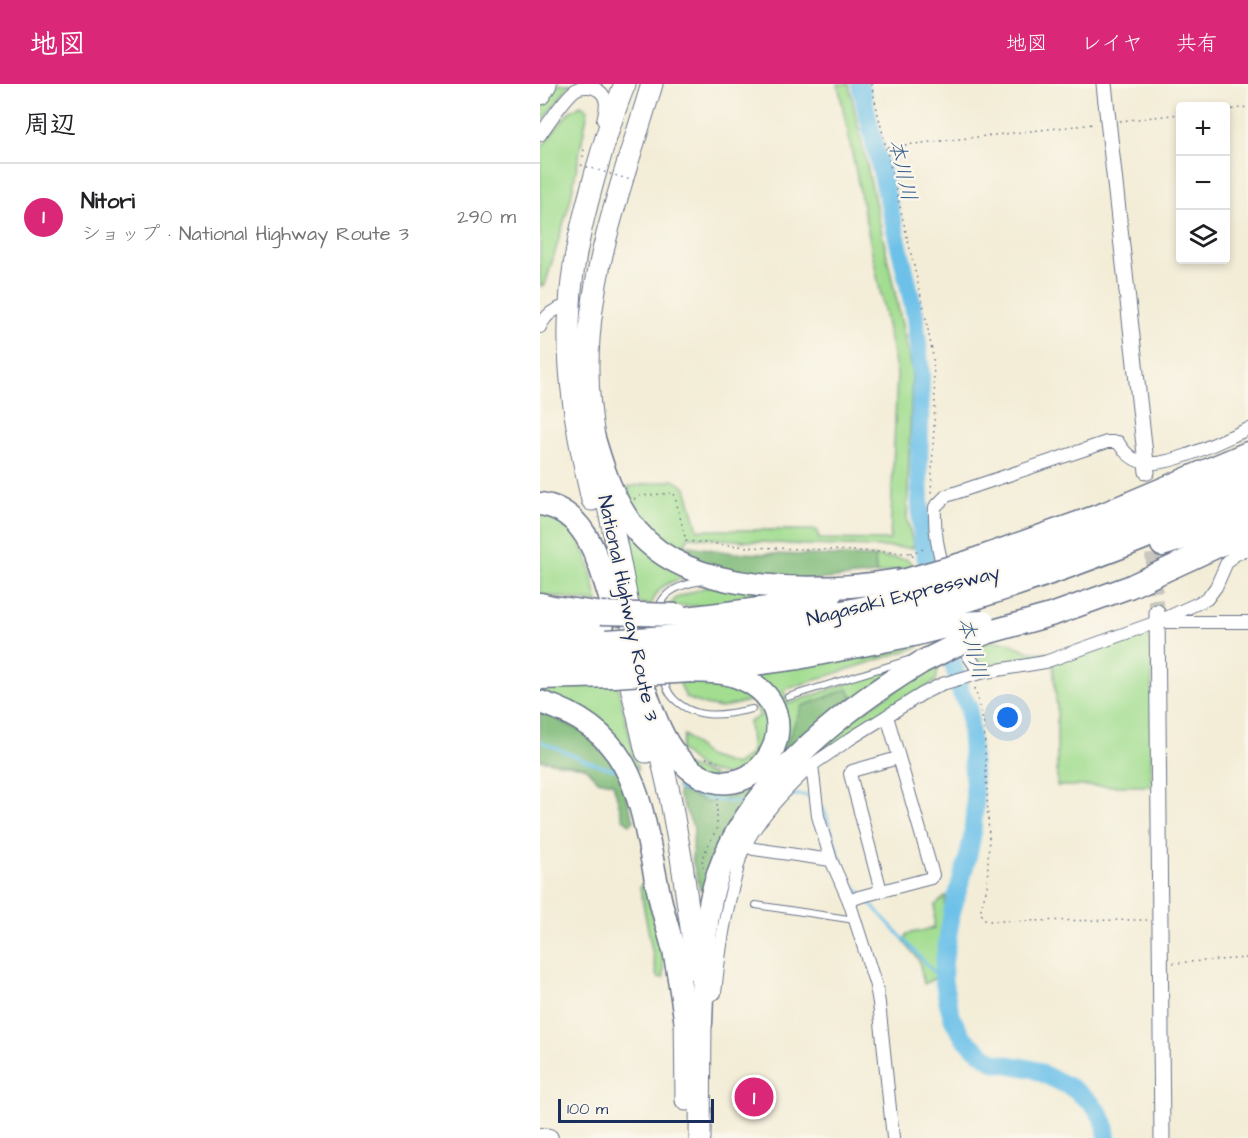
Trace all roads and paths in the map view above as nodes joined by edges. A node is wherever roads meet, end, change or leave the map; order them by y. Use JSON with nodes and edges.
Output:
{"nodes":[{"id":1,"x":546,"y":84,"type":"edge"},
{"id":2,"x":625,"y":84,"type":"edge"},
{"id":3,"x":633,"y":84,"type":"edge"},
{"id":4,"x":652,"y":84,"type":"edge"},
{"id":5,"x":871,"y":84,"type":"edge"},
{"id":6,"x":1104,"y":84,"type":"edge"},
{"id":7,"x":540,"y":94,"type":"edge"},
{"id":8,"x":1248,"y":107,"type":"edge"},
{"id":9,"x":1230,"y":109,"type":"edge"},
{"id":10,"x":1176,"y":114,"type":"edge"},
{"id":11,"x":1108,"y":122,"type":"junction"},
{"id":12,"x":540,"y":135,"type":"edge"},
{"id":13,"x":604,"y":143,"type":"junction"},
{"id":14,"x":886,"y":147,"type":"junction"},
{"id":15,"x":581,"y":165,"type":"dead end"},
{"id":16,"x":634,"y":181,"type":"dead end"},
{"id":17,"x":582,"y":224,"type":"junction"},
{"id":18,"x":569,"y":306,"type":"junction"},
{"id":19,"x":540,"y":327,"type":"edge"},
{"id":20,"x":1248,"y":429,"type":"edge"},
{"id":21,"x":593,"y":435,"type":"junction"},
{"id":22,"x":1248,"y":453,"type":"edge"},
{"id":23,"x":1248,"y":465,"type":"edge"},
{"id":24,"x":1147,"y":468,"type":"junction"},
{"id":25,"x":1248,"y":474,"type":"edge"},
{"id":26,"x":1248,"y":494,"type":"edge"},
{"id":27,"x":540,"y":504,"type":"edge"},
{"id":28,"x":620,"y":507,"type":"junction"},
{"id":29,"x":935,"y":507,"type":"junction"},
{"id":30,"x":1248,"y":508,"type":"edge"},
{"id":31,"x":1248,"y":513,"type":"edge"},
{"id":32,"x":1138,"y":522,"type":"junction"},
{"id":33,"x":1248,"y":532,"type":"edge"},
{"id":34,"x":937,"y":546,"type":"junction"},
{"id":35,"x":1156,"y":547,"type":"junction"},
{"id":36,"x":1248,"y":549,"type":"edge"},
{"id":37,"x":910,"y":553,"type":"junction"},
{"id":38,"x":920,"y":567,"type":"junction"},
{"id":39,"x":722,"y":579,"type":"junction"},
{"id":40,"x":976,"y":600,"type":"junction"},
{"id":41,"x":540,"y":604,"type":"edge"},
{"id":42,"x":1157,"y":617,"type":"junction"},
{"id":43,"x":908,"y":619,"type":"junction"},
{"id":44,"x":1248,"y":622,"type":"edge"},
{"id":45,"x":540,"y":625,"type":"edge"},
{"id":46,"x":608,"y":637,"type":"junction"},
{"id":47,"x":658,"y":639,"type":"dead end"},
{"id":48,"x":683,"y":639,"type":"junction"},
{"id":49,"x":540,"y":642,"type":"edge"},
{"id":50,"x":660,"y":651,"type":"dead end"},
{"id":51,"x":540,"y":660,"type":"edge"},
{"id":52,"x":976,"y":674,"type":"junction"},
{"id":53,"x":540,"y":678,"type":"edge"},
{"id":54,"x":646,"y":693,"type":"junction"},
{"id":55,"x":788,"y":697,"type":"dead end"},
{"id":56,"x":540,"y":702,"type":"edge"},
{"id":57,"x":752,"y":709,"type":"dead end"},
{"id":58,"x":887,"y":716,"type":"junction"},
{"id":59,"x":706,"y":758,"type":"dead end"},
{"id":60,"x":898,"y":758,"type":"junction"},
{"id":61,"x":812,"y":765,"type":"junction"},
{"id":62,"x":721,"y":768,"type":"dead end"},
{"id":63,"x":719,"y":795,"type":"dead end"},
{"id":64,"x":745,"y":846,"type":"junction"},
{"id":65,"x":831,"y":860,"type":"junction"},
{"id":66,"x":703,"y":871,"type":"dead end"},
{"id":67,"x":865,"y":896,"type":"junction"},
{"id":68,"x":756,"y":905,"type":"dead end"},
{"id":69,"x":855,"y":920,"type":"junction"},
{"id":70,"x":1160,"y":920,"type":"junction"},
{"id":71,"x":1248,"y":958,"type":"edge"},
{"id":72,"x":1161,"y":963,"type":"junction"},
{"id":73,"x":702,"y":999,"type":"junction"},
{"id":74,"x":693,"y":1023,"type":"junction"},
{"id":75,"x":540,"y":1137,"type":"edge"},
{"id":76,"x":549,"y":1138,"type":"edge"},
{"id":77,"x":685,"y":1138,"type":"edge"},
{"id":78,"x":700,"y":1138,"type":"edge"},
{"id":79,"x":892,"y":1138,"type":"edge"},
{"id":80,"x":1162,"y":1138,"type":"edge"}],
"edges":[{"from":1,"to":7,"type":"highway"},
{"from":2,"to":13,"type":"highway","name":"National Highway Route 3"},
{"from":3,"to":13,"type":"highway"},
{"from":4,"to":21,"type":"highway","name":"National Highway Route 3"},
{"from":5,"to":14,"type":"path"},
{"from":6,"to":11,"type":"street"},
{"from":8,"to":9,"type":"path"},
{"from":10,"to":11,"type":"path"},
{"from":11,"to":14,"type":"path"},
{"from":11,"to":24,"type":"street"},
{"from":12,"to":17,"type":"street"},
{"from":13,"to":17,"type":"highway","name":"National Highway Route 3"},
{"from":14,"to":29,"type":"path"},
{"from":15,"to":16,"type":"path","bridge":true},
{"from":17,"to":18,"type":"highway","name":"National Highway Route 3"},
{"from":18,"to":19,"type":"street"},
{"from":18,"to":46,"type":"highway","name":"National Highway Route 3"},
{"from":20,"to":24,"type":"street"},
{"from":21,"to":28,"type":"highway"},
{"from":21,"to":54,"type":"highway","name":"National Highway Route 3"},
{"from":22,"to":40,"type":"highway"},
{"from":23,"to":32,"type":"highway"},
{"from":24,"to":29,"type":"street"},
{"from":25,"to":32,"type":"highway","name":"Nagasaki Expressway"},
{"from":26,"to":40,"type":"highway"},
{"from":27,"to":46,"type":"highway"},
{"from":28,"to":37,"type":"path"},
{"from":28,"to":39,"type":"highway"},
{"from":29,"to":34,"type":"street"},
{"from":30,"to":35,"type":"highway","name":"Nagasaki Expressway"},
{"from":31,"to":35,"type":"highway"},
{"from":32,"to":40,"type":"highway","name":"Nagasaki Expressway"},
{"from":33,"to":40,"type":"highway"},
{"from":34,"to":37,"type":"path"},
{"from":34,"to":52,"type":"street"},
{"from":35,"to":40,"type":"highway","name":"Nagasaki Expressway"},
{"from":36,"to":42,"type":"street"},
{"from":37,"to":38,"type":"path"},
{"from":38,"to":40,"type":"highway","bridge":true},
{"from":38,"to":43,"type":"highway","bridge":true},
{"from":39,"to":43,"type":"highway"},
{"from":39,"to":47,"type":"lane"},
{"from":40,"to":43,"type":"highway","bridge":true},
{"from":40,"to":43,"type":"highway","bridge":true},
{"from":41,"to":46,"type":"highway"},
{"from":42,"to":44,"type":"street"},
{"from":42,"to":52,"type":"street"},
{"from":42,"to":70,"type":"street"},
{"from":43,"to":48,"type":"highway","name":"Nagasaki Expressway"},
{"from":43,"to":48,"type":"highway","name":"Nagasaki Expressway"},
{"from":43,"to":48,"type":"highway"},
{"from":43,"to":48,"type":"highway"},
{"from":43,"to":55,"type":"lane"},
{"from":43,"to":73,"type":"highway"},
{"from":45,"to":46,"type":"highway"},
{"from":46,"to":48,"type":"highway","bridge":true},
{"from":46,"to":48,"type":"highway","name":"Nagasaki Expressway","bridge":true},
{"from":46,"to":49,"type":"highway","name":"Nagasaki Expressway"},
{"from":46,"to":51,"type":"highway","name":"Nagasaki Expressway"},
{"from":46,"to":53,"type":"highway"},
{"from":46,"to":74,"type":"highway","name":"National Highway Route 3"},
{"from":48,"to":54,"type":"highway"},
{"from":50,"to":57,"type":"lane"},
{"from":52,"to":58,"type":"street"},
{"from":52,"to":70,"type":"path"},
{"from":54,"to":74,"type":"highway","name":"National Highway Route 3"},
{"from":56,"to":74,"type":"highway"},
{"from":58,"to":60,"type":"street"},
{"from":58,"to":61,"type":"street"},
{"from":59,"to":62,"type":"path"},
{"from":60,"to":67,"type":"street"},
{"from":60,"to":67,"type":"street"},
{"from":61,"to":64,"type":"street"},
{"from":61,"to":65,"type":"street"},
{"from":63,"to":66,"type":"path"},
{"from":64,"to":65,"type":"street"},
{"from":64,"to":73,"type":"street"},
{"from":65,"to":67,"type":"street"},
{"from":67,"to":69,"type":"street"},
{"from":68,"to":69,"type":"lane"},
{"from":69,"to":79,"type":"street"},
{"from":70,"to":72,"type":"street"},
{"from":71,"to":72,"type":"path"},
{"from":72,"to":80,"type":"street"},
{"from":73,"to":74,"type":"highway"},
{"from":74,"to":77,"type":"highway","name":"National Highway Route 3"},
{"from":74,"to":78,"type":"highway","name":"National Highway Route 3"},
{"from":75,"to":76,"type":"main road"}]}
